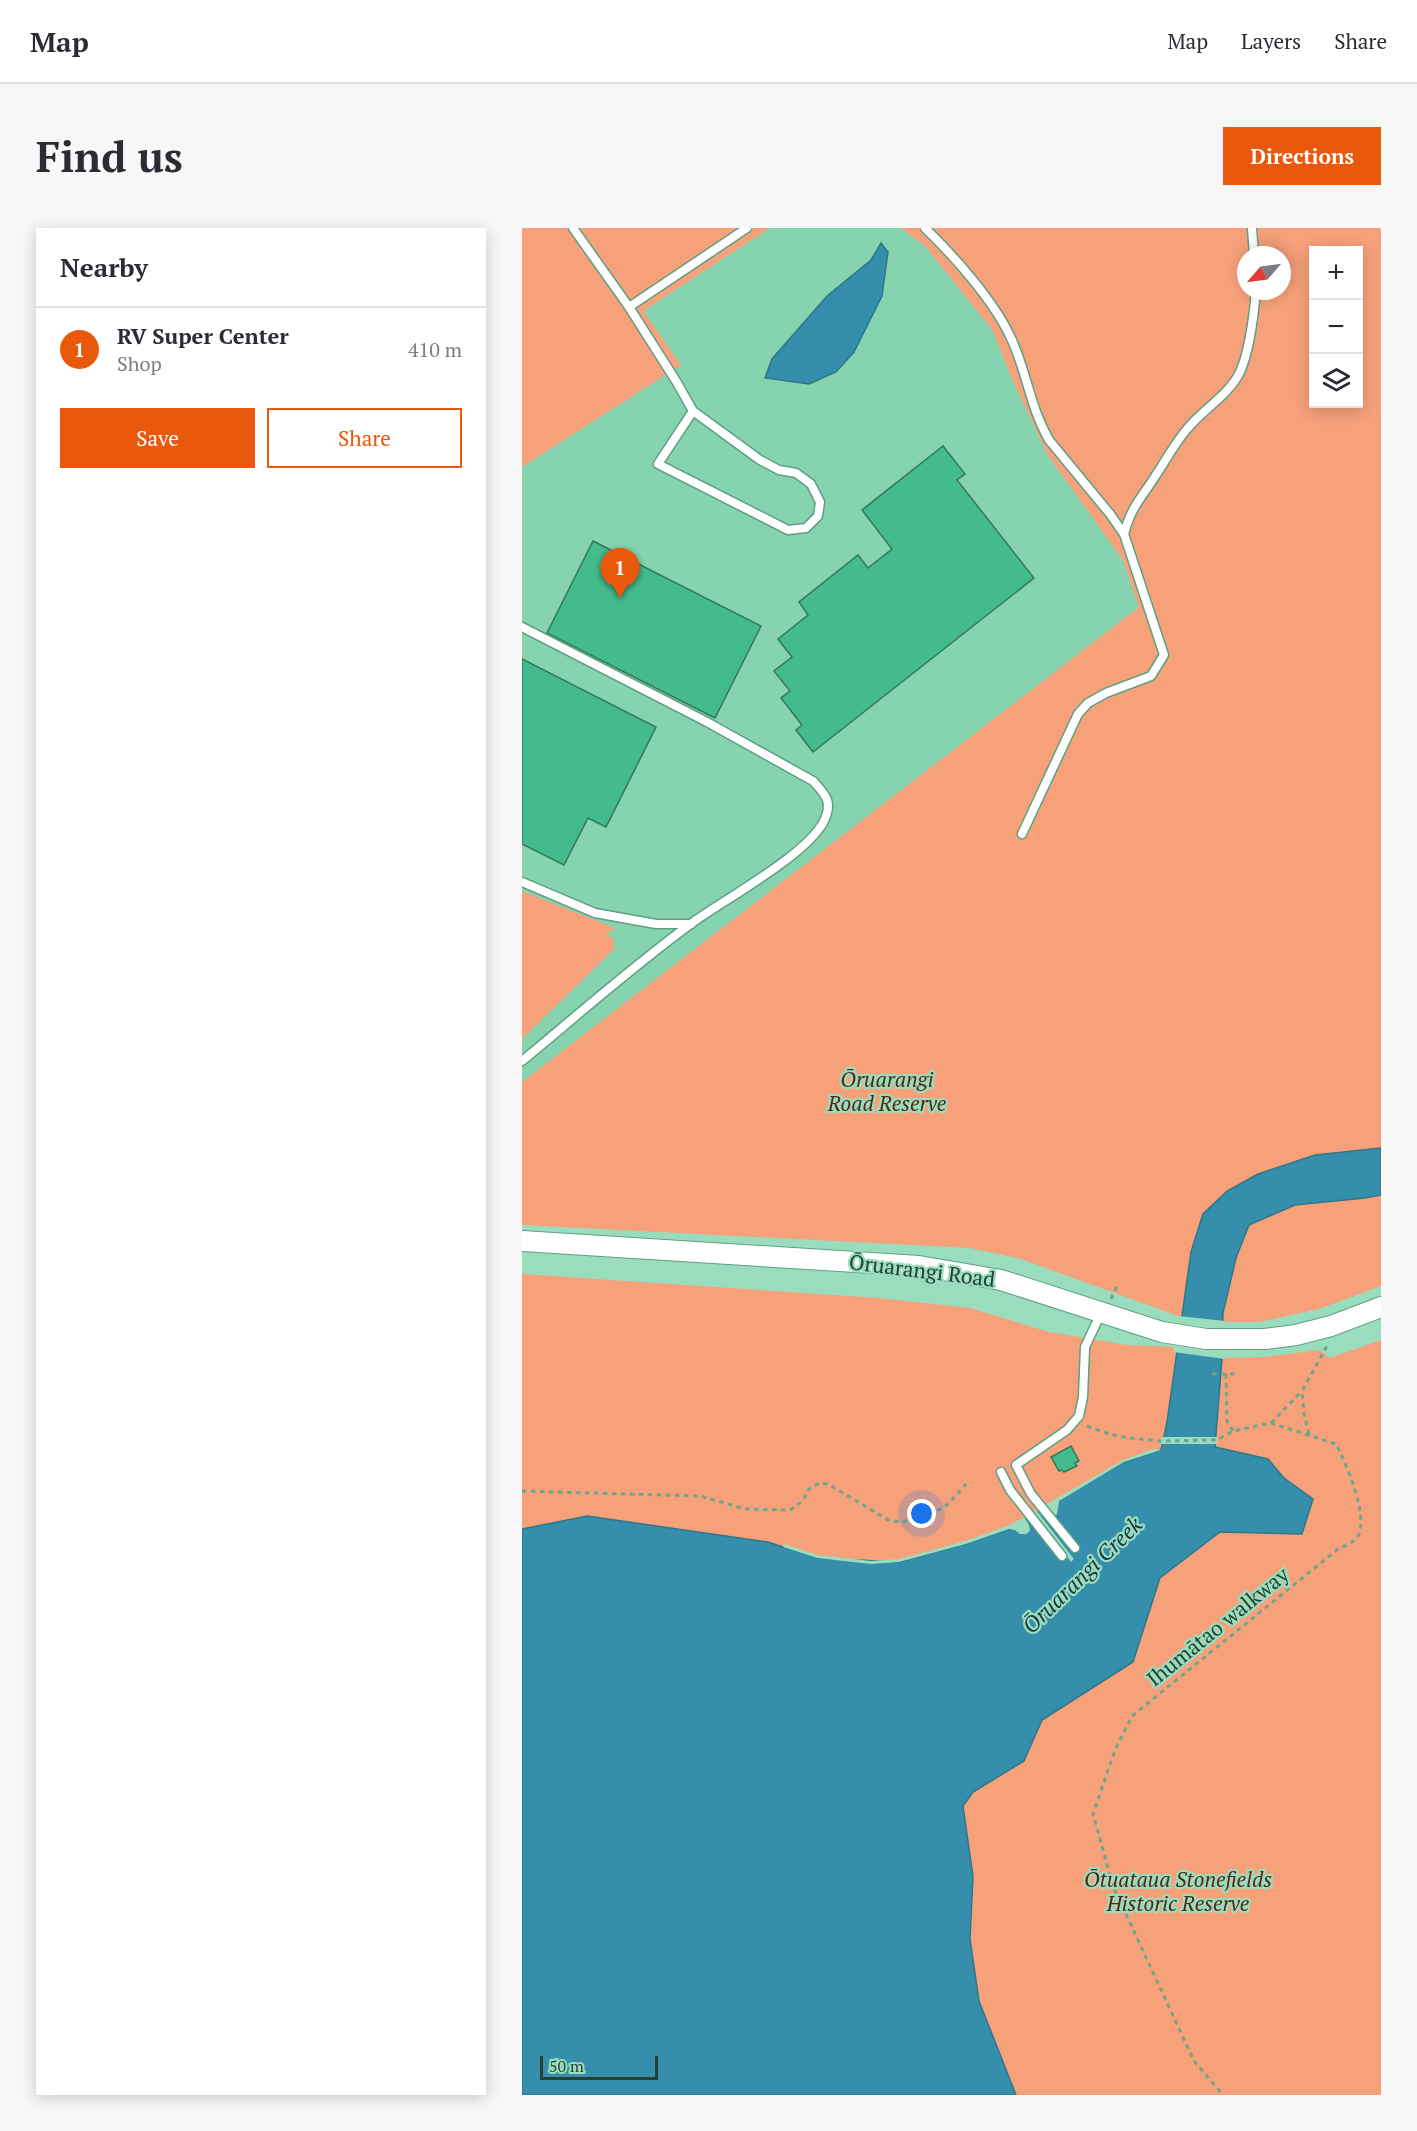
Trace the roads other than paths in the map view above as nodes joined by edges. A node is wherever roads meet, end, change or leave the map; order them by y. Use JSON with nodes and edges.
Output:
{"nodes":[{"id":1,"x":573,"y":228,"type":"edge"},
{"id":2,"x":747,"y":228,"type":"edge"},
{"id":3,"x":924,"y":228,"type":"edge"},
{"id":4,"x":1252,"y":228,"type":"edge"},
{"id":5,"x":1253,"y":246,"type":"edge"},
{"id":6,"x":1255,"y":300,"type":"edge"},
{"id":7,"x":629,"y":307,"type":"junction"},
{"id":8,"x":693,"y":411,"type":"junction"},
{"id":9,"x":1124,"y":534,"type":"junction"},
{"id":10,"x":522,"y":627,"type":"edge"},
{"id":11,"x":1022,"y":834,"type":"dead end"},
{"id":12,"x":522,"y":882,"type":"edge"},
{"id":13,"x":691,"y":924,"type":"junction"},
{"id":14,"x":522,"y":1061,"type":"edge"},
{"id":15,"x":522,"y":1241,"type":"edge"},
{"id":16,"x":1381,"y":1307,"type":"edge"},
{"id":17,"x":1101,"y":1313,"type":"junction"},
{"id":18,"x":1001,"y":1472,"type":"dead end"},
{"id":19,"x":1075,"y":1548,"type":"dead end"},
{"id":20,"x":1062,"y":1557,"type":"dead end"}],
"edges":[{"from":1,"to":7,"type":"lane"},
{"from":2,"to":7,"type":"lane"},
{"from":3,"to":9,"type":"lane"},
{"from":4,"to":5,"type":"lane"},
{"from":6,"to":9,"type":"lane"},
{"from":7,"to":8,"type":"lane"},
{"from":8,"to":8,"type":"lane"},
{"from":9,"to":11,"type":"lane"},
{"from":10,"to":13,"type":"lane"},
{"from":12,"to":13,"type":"lane"},
{"from":13,"to":14,"type":"lane"},
{"from":15,"to":17,"type":"street","name":"Ōruarangi Road"},
{"from":16,"to":17,"type":"street","name":"Ōruarangi Road"},
{"from":17,"to":19,"type":"lane"},
{"from":18,"to":20,"type":"lane"}]}
